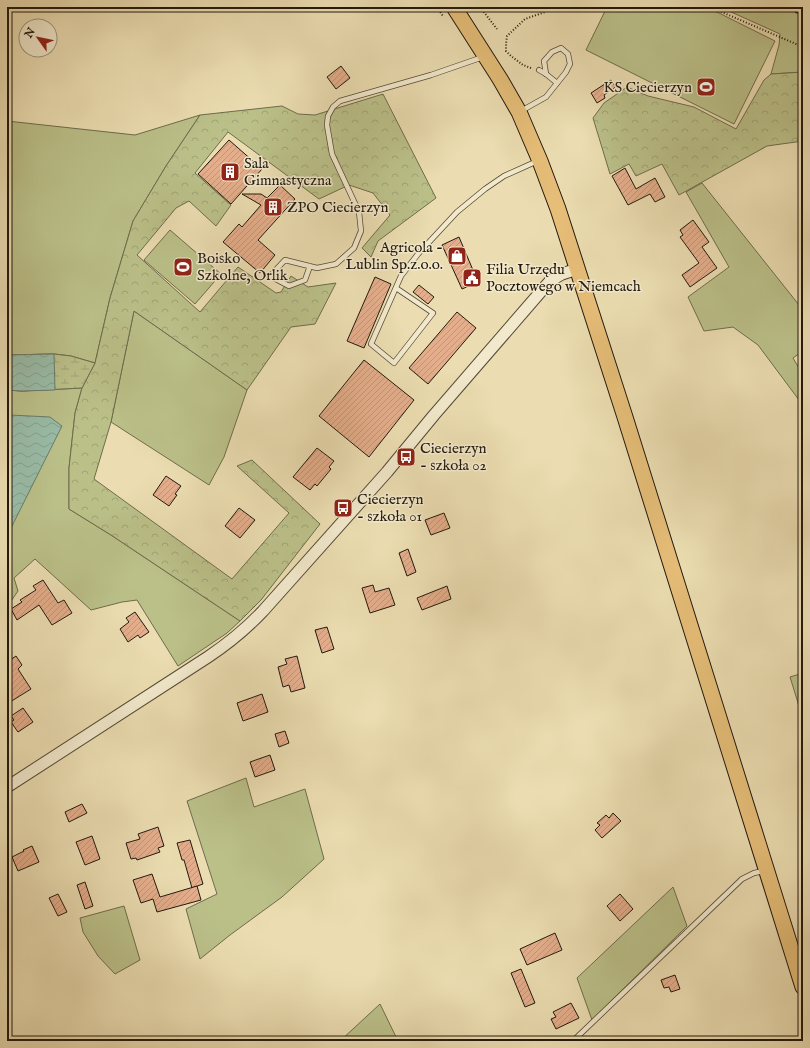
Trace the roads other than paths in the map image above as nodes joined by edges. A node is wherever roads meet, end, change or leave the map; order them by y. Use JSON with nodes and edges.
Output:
{"nodes":[{"id":1,"x":454,"y":7,"type":"edge"},
{"id":2,"x":486,"y":56,"type":"junction"},
{"id":3,"x":539,"y":70,"type":"road end"},
{"id":4,"x":546,"y":74,"type":"junction"},
{"id":5,"x":557,"y":82,"type":"junction"},
{"id":6,"x":519,"y":112,"type":"junction"},
{"id":7,"x":540,"y":161,"type":"junction"},
{"id":8,"x":310,"y":266,"type":"junction"},
{"id":9,"x":577,"y":269,"type":"junction"},
{"id":10,"x":396,"y":288,"type":"junction"},
{"id":11,"x":7,"y":787,"type":"edge"},
{"id":12,"x":766,"y":870,"type":"junction"},
{"id":13,"x":803,"y":987,"type":"edge"},
{"id":14,"x":573,"y":1041,"type":"edge"}],
"edges":[{"from":1,"to":2,"type":"highway"},
{"from":2,"to":6,"type":"highway"},
{"from":2,"to":8,"type":"lane"},
{"from":3,"to":4,"type":"lane"},
{"from":4,"to":5,"type":"lane"},
{"from":4,"to":5,"type":"lane"},
{"from":5,"to":6,"type":"lane"},
{"from":6,"to":7,"type":"highway"},
{"from":7,"to":9,"type":"highway"},
{"from":7,"to":10,"type":"lane"},
{"from":8,"to":8,"type":"lane"},
{"from":9,"to":11,"type":"street"},
{"from":9,"to":12,"type":"highway"},
{"from":10,"to":10,"type":"lane"},
{"from":12,"to":13,"type":"highway"},
{"from":12,"to":14,"type":"lane"}]}
